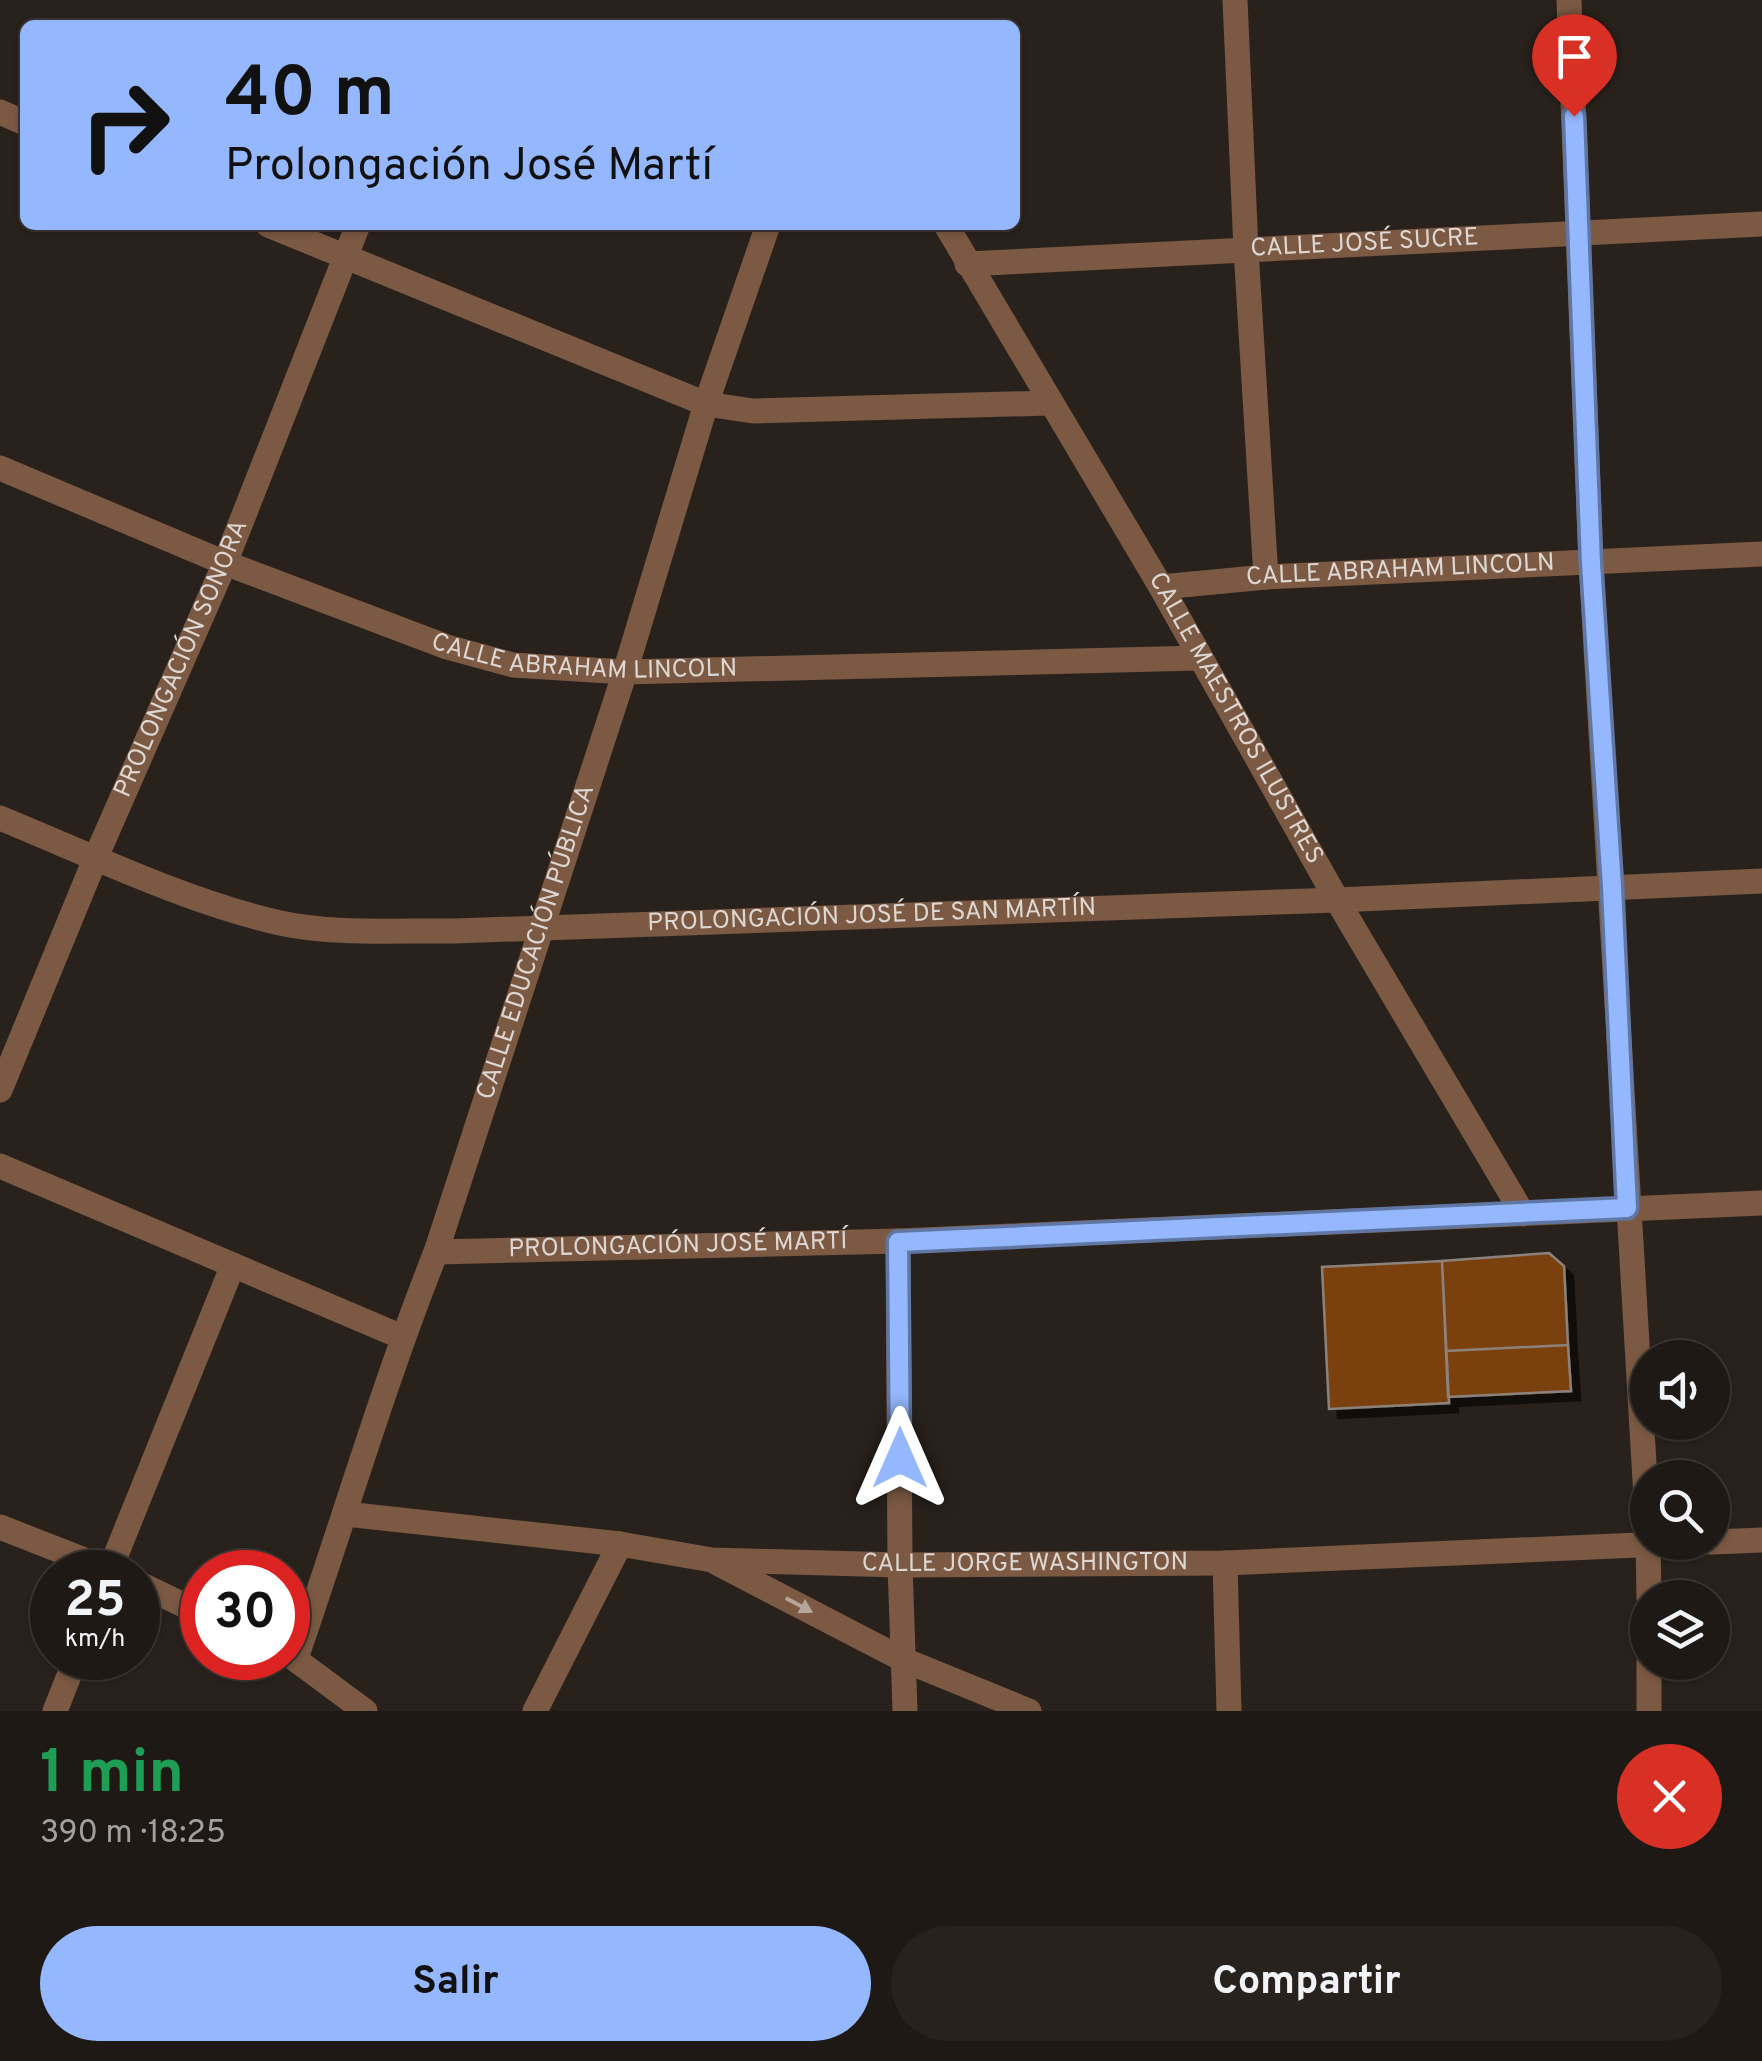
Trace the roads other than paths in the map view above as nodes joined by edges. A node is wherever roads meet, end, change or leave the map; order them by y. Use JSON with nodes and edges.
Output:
{"nodes":[{"id":1,"x":1235,"y":0,"type":"edge"},
{"id":2,"x":1569,"y":0,"type":"edge"},
{"id":3,"x":1762,"y":224,"type":"edge"},
{"id":4,"x":280,"y":230,"type":"edge"},
{"id":5,"x":356,"y":230,"type":"edge"},
{"id":6,"x":766,"y":230,"type":"edge"},
{"id":7,"x":949,"y":230,"type":"edge"},
{"id":8,"x":1578,"y":232,"type":"junction"},
{"id":9,"x":1246,"y":250,"type":"junction"},
{"id":10,"x":345,"y":257,"type":"junction"},
{"id":11,"x":967,"y":264,"type":"junction"},
{"id":12,"x":1050,"y":403,"type":"junction"},
{"id":13,"x":706,"y":404,"type":"junction"},
{"id":14,"x":0,"y":468,"type":"edge"},
{"id":15,"x":1762,"y":554,"type":"edge"},
{"id":16,"x":225,"y":562,"type":"junction"},
{"id":17,"x":1591,"y":563,"type":"junction"},
{"id":18,"x":1266,"y":577,"type":"junction"},
{"id":19,"x":1161,"y":587,"type":"junction"},
{"id":20,"x":1200,"y":658,"type":"junction"},
{"id":21,"x":626,"y":672,"type":"junction"},
{"id":22,"x":0,"y":818,"type":"edge"},
{"id":23,"x":96,"y":857,"type":"junction"},
{"id":24,"x":1762,"y":881,"type":"edge"},
{"id":25,"x":1612,"y":887,"type":"junction"},
{"id":26,"x":1337,"y":900,"type":"junction"},
{"id":27,"x":540,"y":927,"type":"junction"},
{"id":28,"x":0,"y":1090,"type":"edge"},
{"id":29,"x":0,"y":1166,"type":"edge"},
{"id":30,"x":1762,"y":1203,"type":"edge"},
{"id":31,"x":1627,"y":1208,"type":"junction"},
{"id":32,"x":1523,"y":1214,"type":"junction"},
{"id":33,"x":898,"y":1242,"type":"junction"},
{"id":34,"x":436,"y":1252,"type":"junction"},
{"id":35,"x":234,"y":1265,"type":"junction"},
{"id":36,"x":402,"y":1337,"type":"junction"},
{"id":37,"x":1643,"y":1460,"type":"edge"},
{"id":38,"x":346,"y":1514,"type":"junction"},
{"id":39,"x":0,"y":1527,"type":"edge"},
{"id":40,"x":1762,"y":1540,"type":"edge"},
{"id":41,"x":1630,"y":1541,"type":"edge"},
{"id":42,"x":1730,"y":1541,"type":"edge"},
{"id":43,"x":620,"y":1544,"type":"junction"},
{"id":44,"x":57,"y":1550,"type":"edge"},
{"id":45,"x":121,"y":1550,"type":"edge"},
{"id":46,"x":712,"y":1560,"type":"junction"},
{"id":47,"x":1225,"y":1563,"type":"junction"},
{"id":48,"x":900,"y":1565,"type":"junction"},
{"id":49,"x":310,"y":1609,"type":"edge"},
{"id":50,"x":904,"y":1660,"type":"junction"},
{"id":51,"x":310,"y":1670,"type":"edge"},
{"id":52,"x":67,"y":1680,"type":"edge"},
{"id":53,"x":1649,"y":1680,"type":"edge"},
{"id":54,"x":55,"y":1711,"type":"edge"},
{"id":55,"x":365,"y":1711,"type":"edge"},
{"id":56,"x":535,"y":1711,"type":"edge"},
{"id":57,"x":906,"y":1711,"type":"edge"},
{"id":58,"x":1029,"y":1711,"type":"edge"},
{"id":59,"x":1229,"y":1711,"type":"edge"},
{"id":60,"x":1649,"y":1711,"type":"edge"}],
"edges":[{"from":1,"to":9,"type":"street"},
{"from":2,"to":8,"type":"street"},
{"from":3,"to":8,"type":"street","name":"CALLE JOSÉ SUCRE"},
{"from":4,"to":10,"type":"street"},
{"from":5,"to":10,"type":"street","name":"PROLONGACIÓN SONORA"},
{"from":6,"to":13,"type":"street","name":"CALLE EDUCACIÓN PÚBLICA"},
{"from":7,"to":11,"type":"street","name":"CALLE MAESTROS ILUSTRES"},
{"from":8,"to":9,"type":"street","name":"CALLE JOSÉ SUCRE"},
{"from":8,"to":17,"type":"street"},
{"from":9,"to":11,"type":"street","name":"CALLE JOSÉ SUCRE"},
{"from":9,"to":18,"type":"street"},
{"from":10,"to":13,"type":"street"},
{"from":10,"to":16,"type":"street","name":"PROLONGACIÓN SONORA"},
{"from":11,"to":12,"type":"street","name":"CALLE MAESTROS ILUSTRES"},
{"from":12,"to":13,"type":"street"},
{"from":12,"to":19,"type":"street","name":"CALLE MAESTROS ILUSTRES"},
{"from":13,"to":21,"type":"street","name":"CALLE EDUCACIÓN PÚBLICA"},
{"from":14,"to":16,"type":"street","name":"CALLE ABRAHAM LINCOLN"},
{"from":15,"to":17,"type":"street","name":"CALLE ABRAHAM LINCOLN"},
{"from":16,"to":21,"type":"street","name":"CALLE ABRAHAM LINCOLN"},
{"from":16,"to":23,"type":"street","name":"PROLONGACIÓN SONORA"},
{"from":17,"to":18,"type":"street","name":"CALLE ABRAHAM LINCOLN"},
{"from":17,"to":25,"type":"street"},
{"from":18,"to":19,"type":"street","name":"CALLE ABRAHAM LINCOLN"},
{"from":19,"to":20,"type":"street","name":"CALLE MAESTROS ILUSTRES"},
{"from":20,"to":21,"type":"street","name":"CALLE ABRAHAM LINCOLN"},
{"from":20,"to":26,"type":"street","name":"CALLE MAESTROS ILUSTRES"},
{"from":21,"to":27,"type":"street","name":"CALLE EDUCACIÓN PÚBLICA"},
{"from":22,"to":23,"type":"street","name":"PROLONGACIÓN JOSÉ DE SAN MARTÍN"},
{"from":23,"to":27,"type":"street","name":"PROLONGACIÓN JOSÉ DE SAN MARTÍN"},
{"from":23,"to":28,"type":"street","name":"PROLONGACIÓN SONORA"},
{"from":24,"to":25,"type":"street","name":"PROLONGACIÓN JOSÉ DE SAN MARTÍN"},
{"from":25,"to":26,"type":"street","name":"PROLONGACIÓN JOSÉ DE SAN MARTÍN"},
{"from":25,"to":31,"type":"street"},
{"from":26,"to":27,"type":"street","name":"PROLONGACIÓN JOSÉ DE SAN MARTÍN"},
{"from":26,"to":32,"type":"street","name":"CALLE MAESTROS ILUSTRES"},
{"from":27,"to":34,"type":"street","name":"CALLE EDUCACIÓN PÚBLICA"},
{"from":29,"to":35,"type":"street"},
{"from":30,"to":31,"type":"street","name":"PROLONGACIÓN JOSÉ MARTÍ"},
{"from":31,"to":32,"type":"street","name":"PROLONGACIÓN JOSÉ MARTÍ"},
{"from":31,"to":37,"type":"street"},
{"from":32,"to":33,"type":"street","name":"PROLONGACIÓN JOSÉ MARTÍ"},
{"from":33,"to":34,"type":"street","name":"PROLONGACIÓN JOSÉ MARTÍ"},
{"from":33,"to":48,"type":"street"},
{"from":34,"to":36,"type":"street","name":"CALLE EDUCACIÓN PÚBLICA"},
{"from":35,"to":36,"type":"street"},
{"from":35,"to":45,"type":"street"},
{"from":36,"to":38,"type":"street","name":"CALLE EDUCACIÓN PÚBLICA"},
{"from":38,"to":43,"type":"street","name":"CALLE JORGE WASHINGTON"},
{"from":38,"to":49,"type":"street","name":"CALLE EDUCACIÓN PÚBLICA"},
{"from":39,"to":44,"type":"street"},
{"from":40,"to":42,"type":"street","name":"CALLE JORGE WASHINGTON"},
{"from":41,"to":47,"type":"street","name":"CALLE JORGE WASHINGTON"},
{"from":43,"to":46,"type":"street","name":"CALLE JORGE WASHINGTON"},
{"from":43,"to":56,"type":"street"},
{"from":46,"to":48,"type":"street","name":"CALLE JORGE WASHINGTON"},
{"from":46,"to":50,"type":"street","one_way":true},
{"from":47,"to":48,"type":"street","name":"CALLE JORGE WASHINGTON"},
{"from":47,"to":59,"type":"street"},
{"from":48,"to":50,"type":"street"},
{"from":50,"to":57,"type":"street"},
{"from":50,"to":58,"type":"street"},
{"from":51,"to":55,"type":"street"},
{"from":52,"to":54,"type":"street"},
{"from":53,"to":60,"type":"street"}]}
